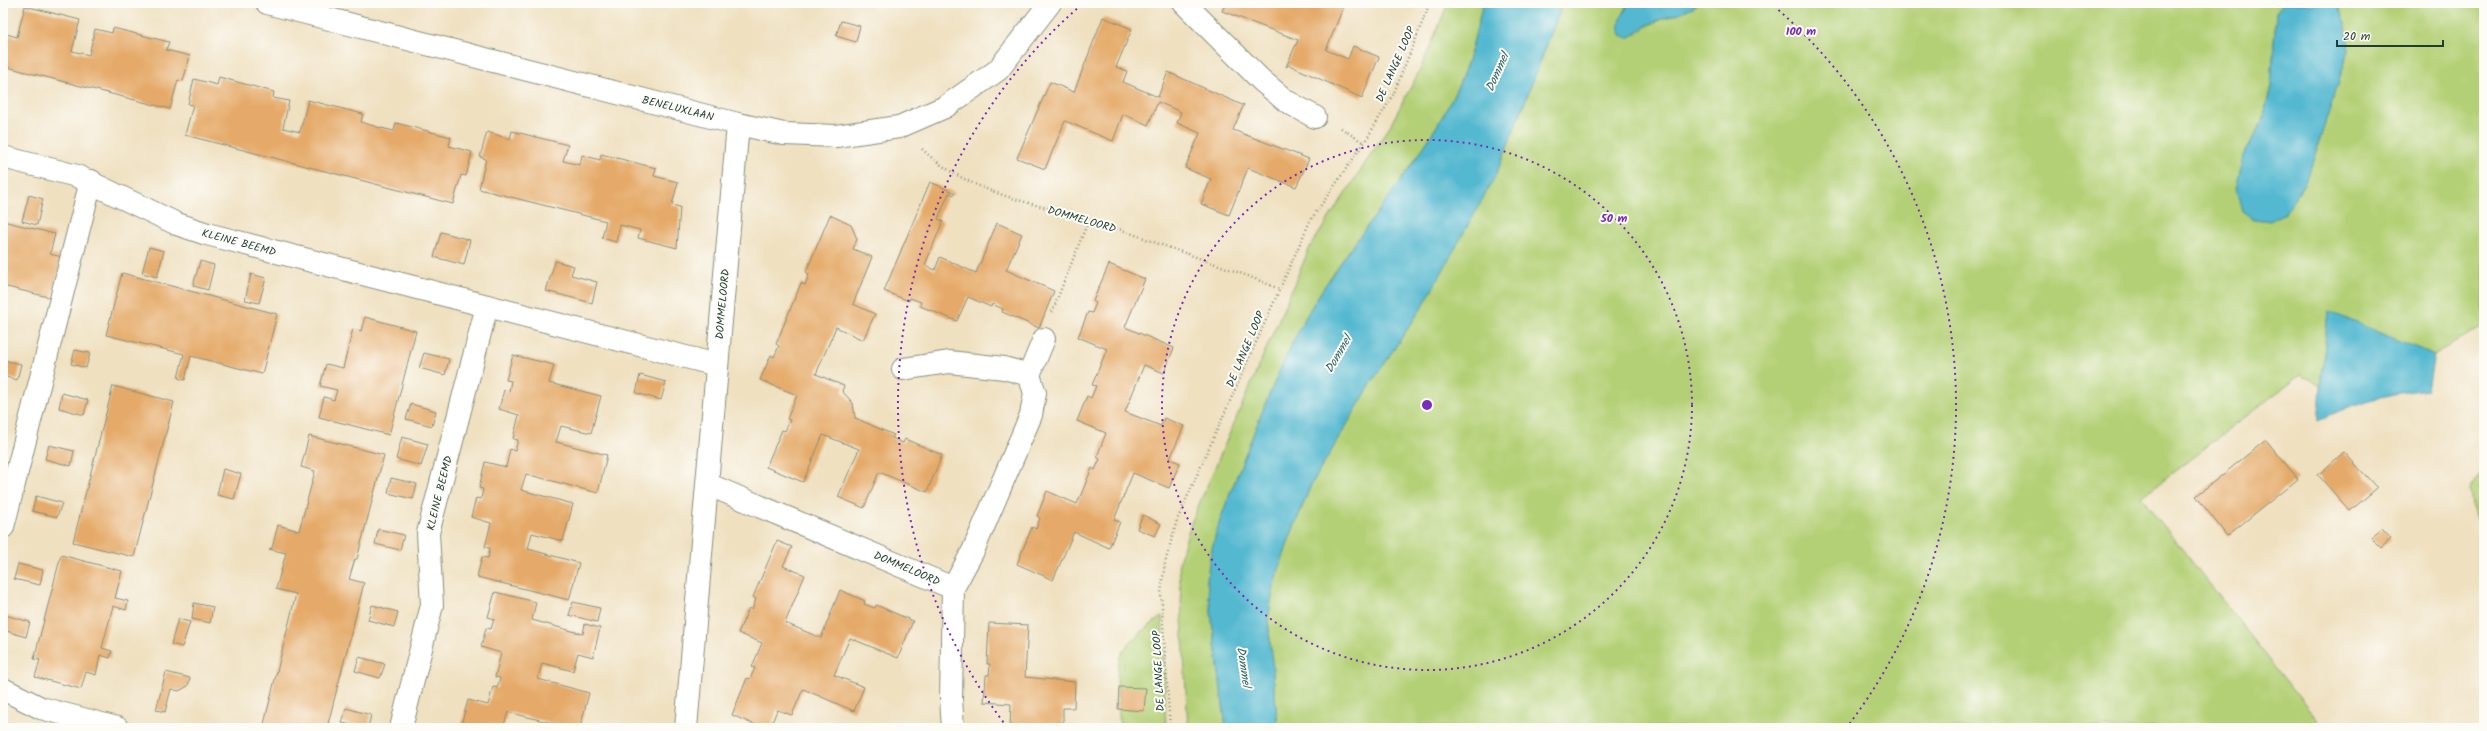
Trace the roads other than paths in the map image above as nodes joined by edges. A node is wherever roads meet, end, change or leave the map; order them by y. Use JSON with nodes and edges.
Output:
{"nodes":[{"id":1,"x":267,"y":3,"type":"edge"},
{"id":2,"x":1050,"y":3,"type":"edge"},
{"id":3,"x":1184,"y":3,"type":"edge"},
{"id":4,"x":1315,"y":117,"type":"dead end"},
{"id":5,"x":738,"y":124,"type":"junction"},
{"id":6,"x":3,"y":157,"type":"edge"},
{"id":7,"x":91,"y":181,"type":"junction"},
{"id":8,"x":487,"y":306,"type":"junction"},
{"id":9,"x":1044,"y":339,"type":"road end"},
{"id":10,"x":717,"y":365,"type":"junction"},
{"id":11,"x":903,"y":369,"type":"dead end"},
{"id":12,"x":1029,"y":374,"type":"junction"},
{"id":13,"x":707,"y":484,"type":"junction"},
{"id":14,"x":3,"y":526,"type":"edge"},
{"id":15,"x":953,"y":588,"type":"junction"},
{"id":16,"x":3,"y":689,"type":"edge"},
{"id":17,"x":117,"y":728,"type":"edge"},
{"id":18,"x":401,"y":728,"type":"edge"},
{"id":19,"x":686,"y":728,"type":"edge"},
{"id":20,"x":953,"y":728,"type":"edge"}],
"edges":[{"from":1,"to":5,"type":"street","name":"BENELUXLAAN"},
{"from":2,"to":5,"type":"street","name":"BENELUXLAAN"},
{"from":3,"to":4,"type":"street"},
{"from":5,"to":10,"type":"street","name":"DOMMELOORD"},
{"from":6,"to":7,"type":"street","name":"KLEINE BEEMD"},
{"from":7,"to":8,"type":"street","name":"KLEINE BEEMD"},
{"from":7,"to":14,"type":"street"},
{"from":8,"to":10,"type":"street","name":"KLEINE BEEMD"},
{"from":8,"to":18,"type":"street","name":"KLEINE BEEMD"},
{"from":9,"to":12,"type":"street"},
{"from":10,"to":13,"type":"street","name":"DOMMELOORD"},
{"from":11,"to":12,"type":"street"},
{"from":12,"to":15,"type":"street","name":"DOMMELOORD"},
{"from":13,"to":15,"type":"street","name":"DOMMELOORD"},
{"from":13,"to":19,"type":"street","name":"DOMMELOORD"},
{"from":15,"to":20,"type":"street","name":"DOMMELOORD"},
{"from":16,"to":17,"type":"street"}]}
